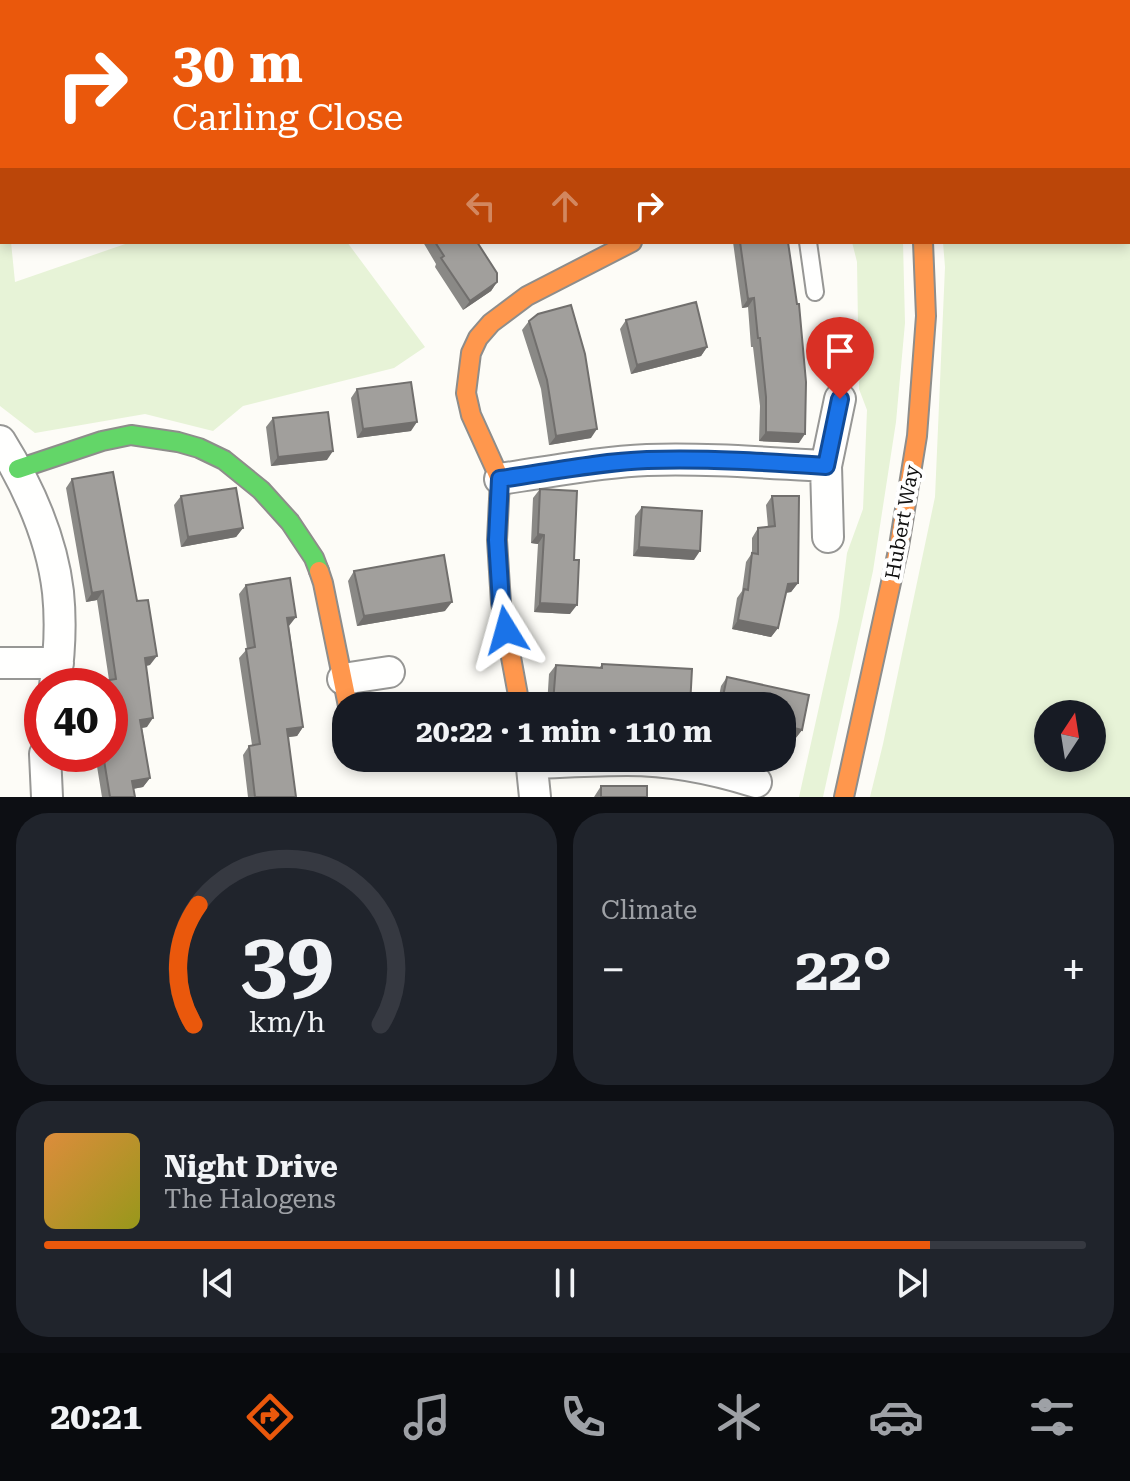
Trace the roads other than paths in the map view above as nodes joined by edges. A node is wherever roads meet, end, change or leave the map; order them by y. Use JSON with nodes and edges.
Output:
{"nodes":[{"id":1,"x":628,"y":244,"type":"edge"},
{"id":2,"x":808,"y":244,"type":"edge"},
{"id":3,"x":923,"y":244,"type":"edge"},
{"id":4,"x":815,"y":292,"type":"dead end"},
{"id":5,"x":840,"y":399,"type":"dead end"},
{"id":6,"x":0,"y":441,"type":"edge"},
{"id":7,"x":826,"y":466,"type":"junction"},
{"id":8,"x":18,"y":469,"type":"junction"},
{"id":9,"x":500,"y":479,"type":"junction"},
{"id":10,"x":828,"y":537,"type":"dead end"},
{"id":11,"x":0,"y":663,"type":"edge"},
{"id":12,"x":26,"y":668,"type":"edge"},
{"id":13,"x":57,"y":668,"type":"edge"},
{"id":14,"x":389,"y":672,"type":"dead end"},
{"id":15,"x":345,"y":692,"type":"edge"},
{"id":16,"x":517,"y":692,"type":"edge"},
{"id":17,"x":46,"y":772,"type":"edge"},
{"id":18,"x":533,"y":772,"type":"edge"},
{"id":19,"x":725,"y":772,"type":"edge"},
{"id":20,"x":756,"y":782,"type":"dead end"},
{"id":21,"x":47,"y":797,"type":"edge"},
{"id":22,"x":535,"y":797,"type":"edge"},
{"id":23,"x":844,"y":797,"type":"edge"}],
"edges":[{"from":1,"to":9,"type":"street"},
{"from":2,"to":4,"type":"lane"},
{"from":3,"to":23,"type":"street","name":"Hubert Way"},
{"from":5,"to":7,"type":"street"},
{"from":6,"to":8,"type":"street"},
{"from":7,"to":9,"type":"street"},
{"from":7,"to":10,"type":"street"},
{"from":8,"to":13,"type":"street"},
{"from":8,"to":15,"type":"street"},
{"from":9,"to":16,"type":"street"},
{"from":11,"to":12,"type":"street"},
{"from":14,"to":15,"type":"street"},
{"from":17,"to":21,"type":"street"},
{"from":18,"to":22,"type":"street"},
{"from":19,"to":20,"type":"street"}]}
